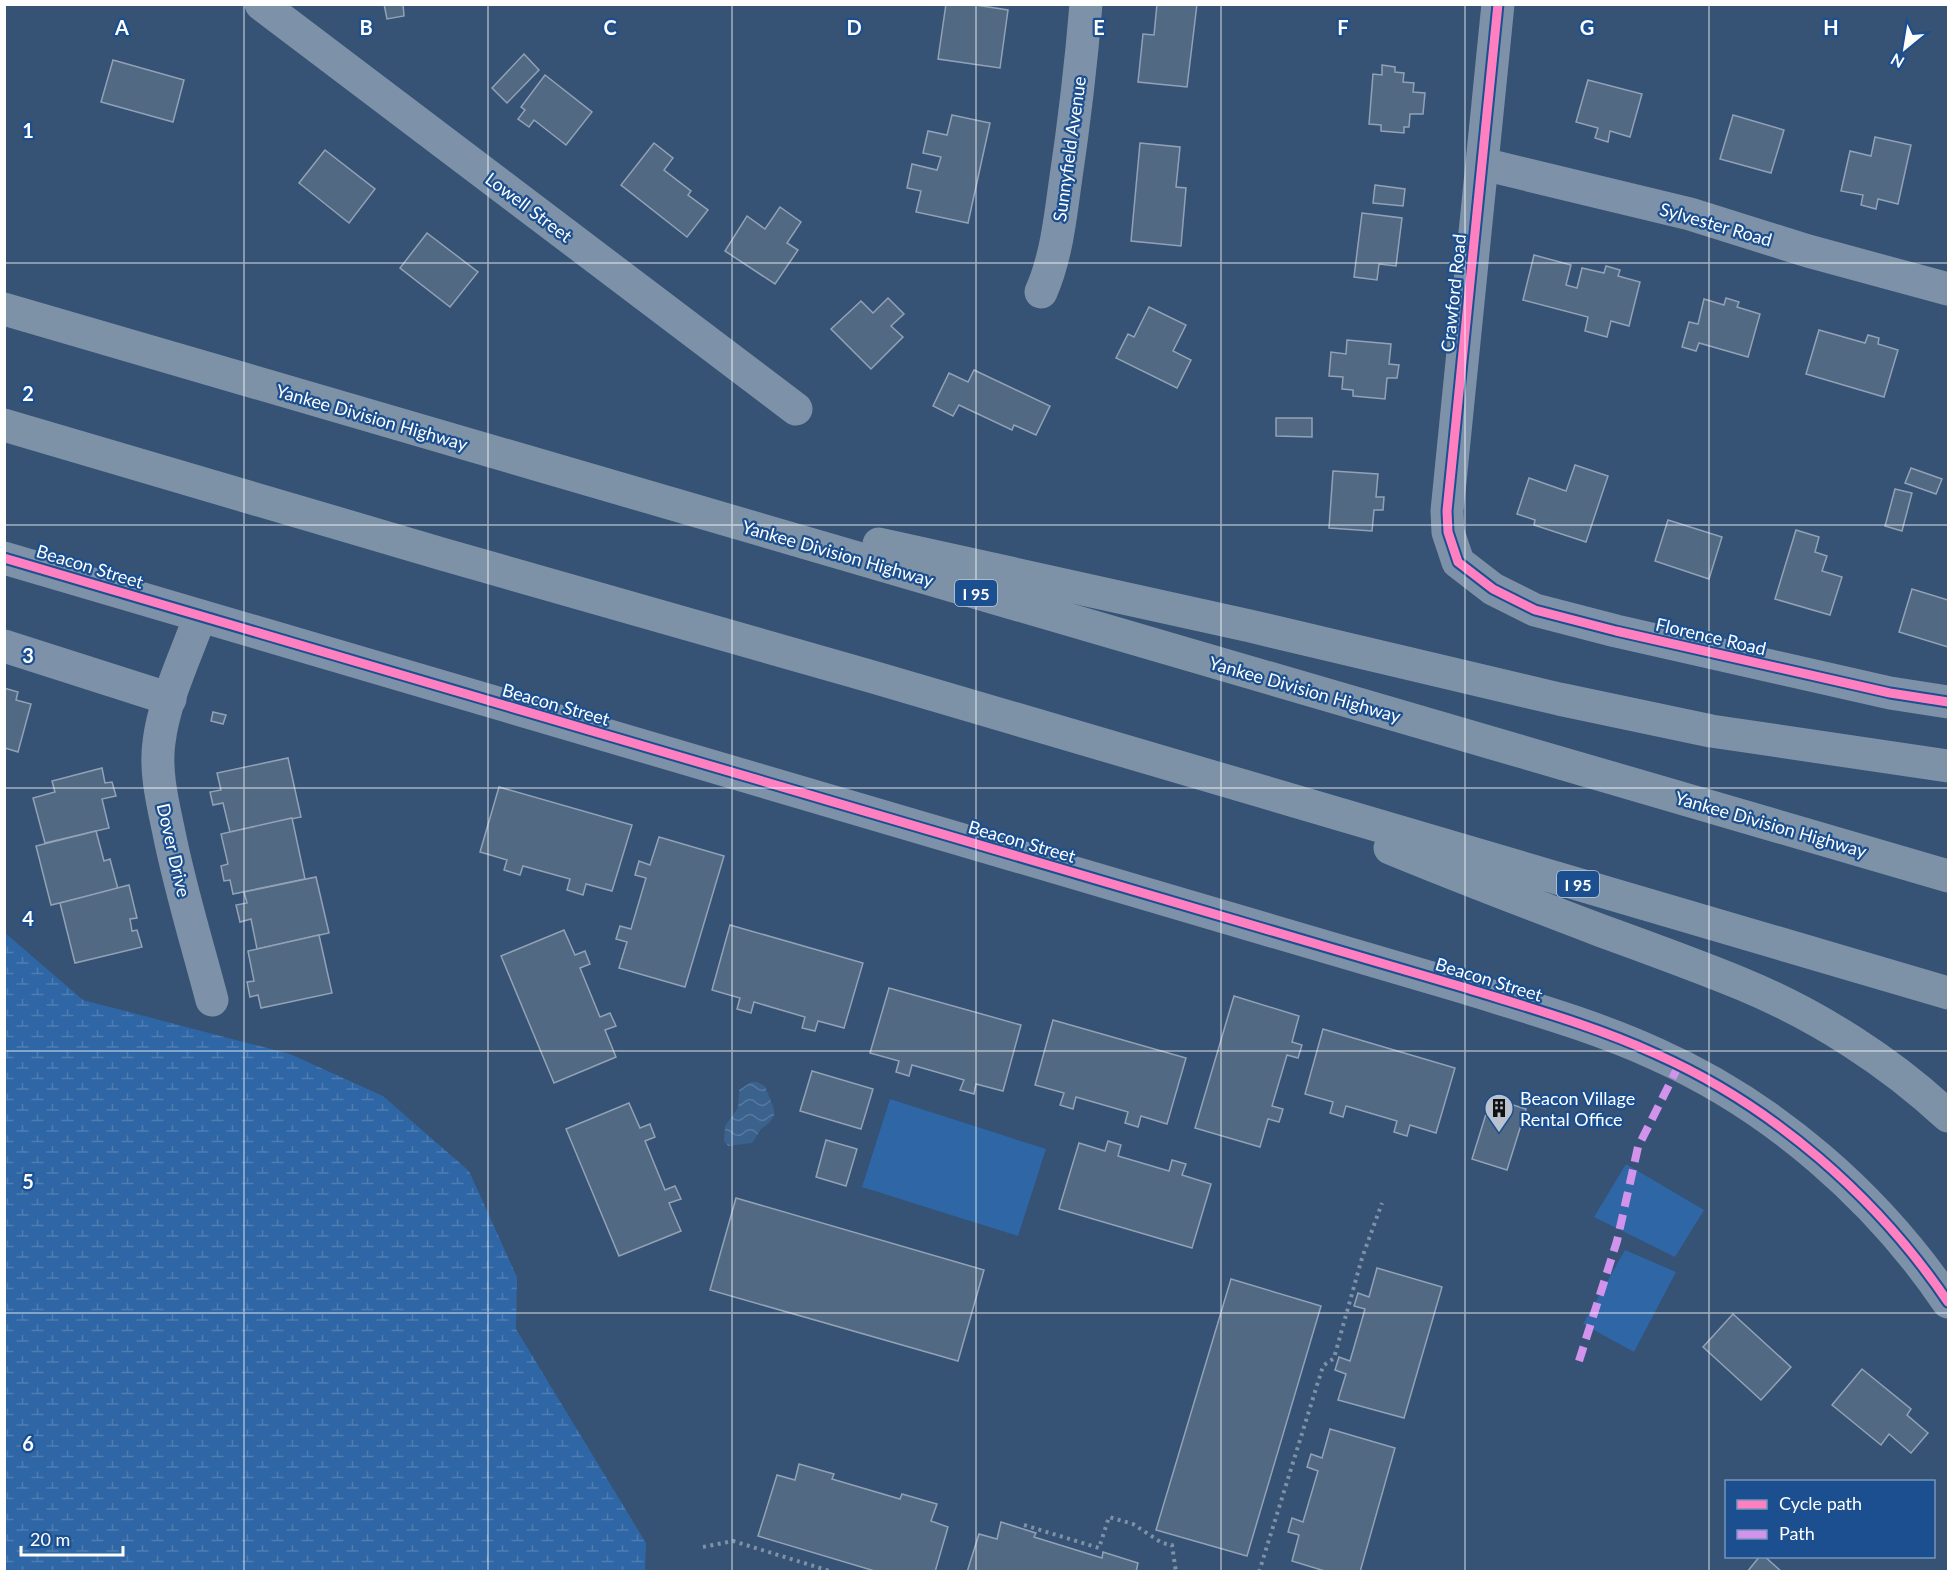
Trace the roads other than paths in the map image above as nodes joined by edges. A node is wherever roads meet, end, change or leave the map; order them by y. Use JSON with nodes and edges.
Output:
{"nodes":[{"id":1,"x":261,"y":4,"type":"edge"},
{"id":2,"x":1086,"y":4,"type":"edge"},
{"id":3,"x":1498,"y":4,"type":"edge"},
{"id":4,"x":1483,"y":164,"type":"junction"},
{"id":5,"x":1948,"y":289,"type":"edge"},
{"id":6,"x":1041,"y":292,"type":"dead end"},
{"id":7,"x":4,"y":309,"type":"edge"},
{"id":8,"x":796,"y":410,"type":"dead end"},
{"id":9,"x":4,"y":425,"type":"edge"},
{"id":10,"x":578,"y":477,"type":"junction"},
{"id":11,"x":4,"y":558,"type":"edge"},
{"id":12,"x":1475,"y":576,"type":"joint"},
{"id":13,"x":200,"y":616,"type":"junction"},
{"id":14,"x":4,"y":646,"type":"edge"},
{"id":15,"x":170,"y":699,"type":"junction"},
{"id":16,"x":1948,"y":702,"type":"edge"},
{"id":17,"x":1948,"y":766,"type":"edge"},
{"id":18,"x":1207,"y":775,"type":"junction"},
{"id":19,"x":1948,"y":876,"type":"edge"},
{"id":20,"x":1948,"y":993,"type":"edge"},
{"id":21,"x":212,"y":1000,"type":"dead end"},
{"id":22,"x":1948,"y":1116,"type":"edge"},
{"id":23,"x":1948,"y":1302,"type":"edge"}],
"edges":[{"from":1,"to":8,"type":"street","name":"Lowell Street"},
{"from":2,"to":6,"type":"street","name":"Sunnyfield Avenue"},
{"from":3,"to":4,"type":"street","name":"Crawford Road"},
{"from":4,"to":5,"type":"street","name":"Sylvester Road"},
{"from":4,"to":12,"type":"street","name":"Crawford Road"},
{"from":7,"to":10,"type":"highway","name":"Yankee Division Highway","number":"I 95"},
{"from":9,"to":18,"type":"highway","number":"I 95"},
{"from":10,"to":17,"type":"highway"},
{"from":10,"to":19,"type":"highway","name":"Yankee Division Highway","number":"I 95"},
{"from":11,"to":13,"type":"street","name":"Beacon Street"},
{"from":12,"to":16,"type":"street","name":"Florence Road"},
{"from":13,"to":15,"type":"street","name":"Dover Drive"},
{"from":13,"to":23,"type":"street","name":"Beacon Street"},
{"from":14,"to":15,"type":"street"},
{"from":15,"to":21,"type":"street","name":"Dover Drive"},
{"from":18,"to":20,"type":"highway","number":"I 95"},
{"from":18,"to":22,"type":"highway"}]}
